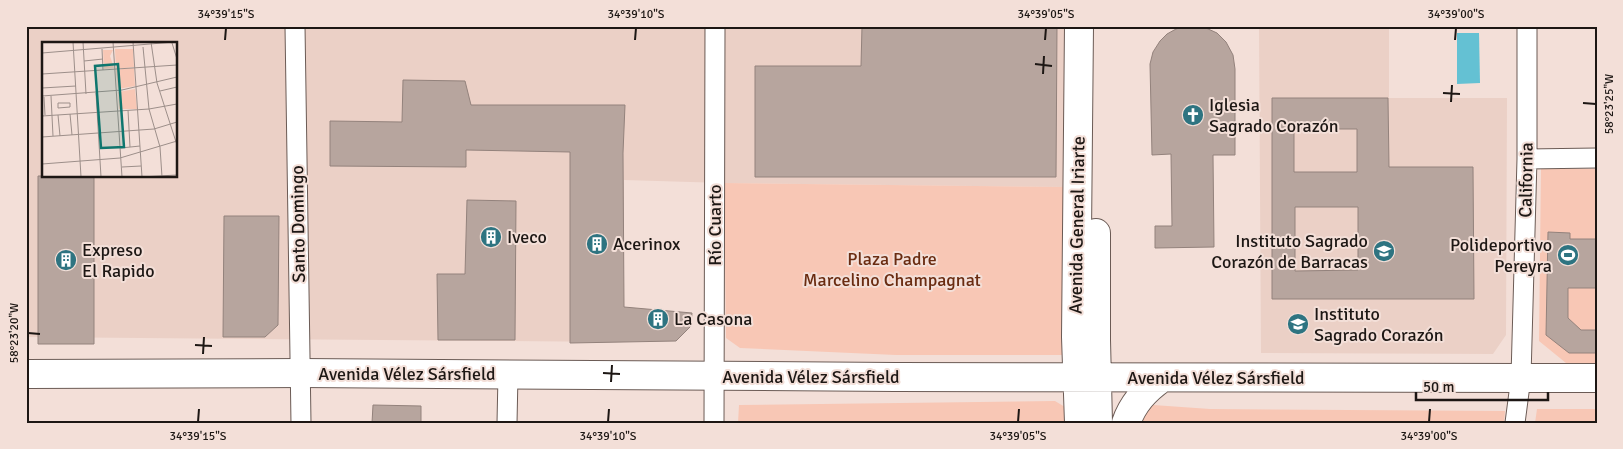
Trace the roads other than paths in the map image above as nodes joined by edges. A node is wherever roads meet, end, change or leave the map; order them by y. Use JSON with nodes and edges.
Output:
{"nodes":[{"id":1,"x":295,"y":26,"type":"edge"},
{"id":2,"x":715,"y":26,"type":"edge"},
{"id":3,"x":1079,"y":26,"type":"edge"},
{"id":4,"x":1097,"y":26,"type":"edge"},
{"id":5,"x":1527,"y":26,"type":"edge"},
{"id":6,"x":1526,"y":158,"type":"junction"},
{"id":7,"x":1597,"y":158,"type":"edge"},
{"id":8,"x":301,"y":373,"type":"junction"},
{"id":9,"x":26,"y":374,"type":"edge"},
{"id":10,"x":508,"y":375,"type":"junction"},
{"id":11,"x":715,"y":377,"type":"junction"},
{"id":12,"x":1521,"y":377,"type":"junction"},
{"id":13,"x":1087,"y":378,"type":"junction"},
{"id":14,"x":1162,"y":378,"type":"junction"},
{"id":15,"x":1597,"y":378,"type":"edge"},
{"id":16,"x":301,"y":423,"type":"edge"},
{"id":17,"x":508,"y":423,"type":"edge"},
{"id":18,"x":714,"y":423,"type":"edge"},
{"id":19,"x":1079,"y":423,"type":"edge"},
{"id":20,"x":1098,"y":423,"type":"edge"},
{"id":21,"x":1126,"y":423,"type":"edge"},
{"id":22,"x":1515,"y":423,"type":"edge"}],
"edges":[{"from":1,"to":8,"type":"street","name":"Santo Domingo"},
{"from":2,"to":11,"type":"street","name":"Río Cuarto"},
{"from":3,"to":13,"type":"main road","name":"Avenida General Iriarte"},
{"from":4,"to":13,"type":"main road","name":"Avenida General Iriarte"},
{"from":5,"to":6,"type":"street","name":"California"},
{"from":6,"to":7,"type":"street"},
{"from":6,"to":12,"type":"street","name":"California"},
{"from":8,"to":9,"type":"main road","name":"Avenida Vélez Sársfield"},
{"from":8,"to":10,"type":"main road","name":"Avenida Vélez Sársfield"},
{"from":8,"to":16,"type":"street","name":"Santo Domingo"},
{"from":10,"to":11,"type":"main road","name":"Avenida Vélez Sársfield"},
{"from":10,"to":17,"type":"street"},
{"from":11,"to":13,"type":"main road","name":"Avenida Vélez Sársfield"},
{"from":11,"to":18,"type":"street","name":"Río Cuarto"},
{"from":12,"to":14,"type":"main road","name":"Avenida Vélez Sársfield"},
{"from":12,"to":15,"type":"main road","name":"Avenida Vélez Sársfield"},
{"from":12,"to":22,"type":"street","name":"California"},
{"from":13,"to":14,"type":"main road","name":"Avenida Vélez Sársfield"},
{"from":13,"to":19,"type":"main road","name":"Avenida General Iriarte"},
{"from":13,"to":20,"type":"main road","name":"Avenida General Iriarte"},
{"from":14,"to":21,"type":"main road"}]}
